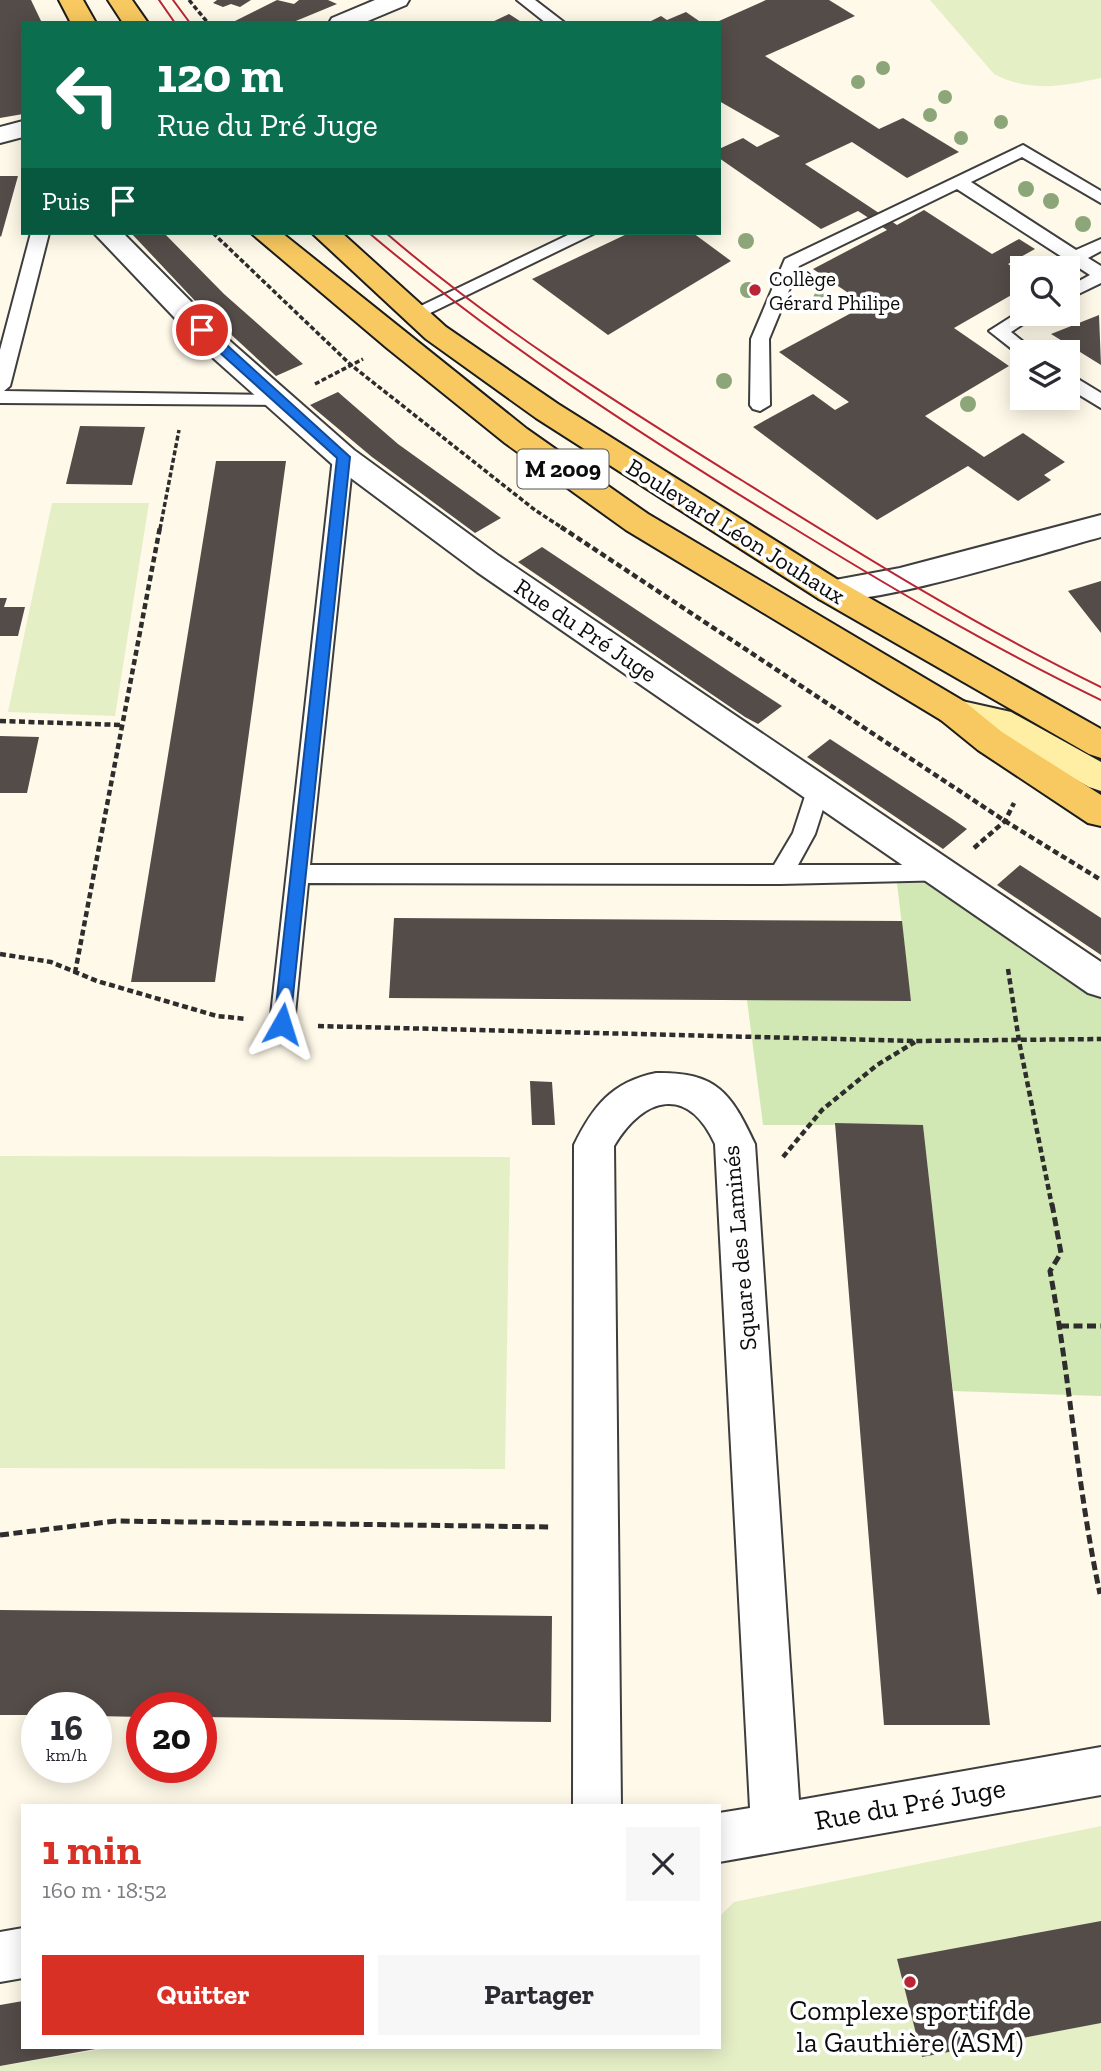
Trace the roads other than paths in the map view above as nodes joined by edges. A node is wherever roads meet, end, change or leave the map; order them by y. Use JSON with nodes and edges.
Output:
{"nodes":[{"id":1,"x":71,"y":0,"type":"edge"},
{"id":2,"x":120,"y":0,"type":"edge"},
{"id":3,"x":397,"y":0,"type":"edge"},
{"id":4,"x":525,"y":0,"type":"edge"},
{"id":5,"x":83,"y":21,"type":"edge"},
{"id":6,"x":135,"y":21,"type":"edge"},
{"id":7,"x":346,"y":21,"type":"edge"},
{"id":8,"x":555,"y":21,"type":"edge"},
{"id":9,"x":21,"y":130,"type":"edge"},
{"id":10,"x":0,"y":135,"type":"edge"},
{"id":11,"x":958,"y":182,"type":"junction"},
{"id":12,"x":1101,"y":198,"type":"edge"},
{"id":13,"x":39,"y":235,"type":"edge"},
{"id":14,"x":110,"y":235,"type":"edge"},
{"id":15,"x":267,"y":235,"type":"edge"},
{"id":16,"x":328,"y":235,"type":"edge"},
{"id":17,"x":582,"y":235,"type":"edge"},
{"id":18,"x":1101,"y":244,"type":"edge"},
{"id":19,"x":1073,"y":256,"type":"edge"},
{"id":20,"x":1077,"y":256,"type":"edge"},
{"id":21,"x":1080,"y":260,"type":"edge"},
{"id":22,"x":1101,"y":275,"type":"edge"},
{"id":23,"x":1080,"y":287,"type":"edge"},
{"id":24,"x":415,"y":313,"type":"junction"},
{"id":25,"x":1010,"y":324,"type":"edge"},
{"id":26,"x":1010,"y":340,"type":"edge"},
{"id":27,"x":0,"y":386,"type":"edge"},
{"id":28,"x":1080,"y":387,"type":"edge"},
{"id":29,"x":0,"y":397,"type":"edge"},
{"id":30,"x":279,"y":401,"type":"junction"},
{"id":31,"x":1101,"y":402,"type":"edge"},
{"id":32,"x":760,"y":405,"type":"dead end"},
{"id":33,"x":343,"y":457,"type":"junction"},
{"id":34,"x":1101,"y":526,"type":"edge"},
{"id":35,"x":831,"y":591,"type":"junction"},
{"id":36,"x":953,"y":711,"type":"junction"},
{"id":37,"x":1101,"y":746,"type":"edge"},
{"id":38,"x":1101,"y":778,"type":"edge"},
{"id":39,"x":819,"y":787,"type":"junction"},
{"id":40,"x":1101,"y":813,"type":"edge"},
{"id":41,"x":297,"y":874,"type":"junction"},
{"id":42,"x":944,"y":874,"type":"junction"},
{"id":43,"x":780,"y":875,"type":"junction"},
{"id":44,"x":1101,"y":982,"type":"edge"},
{"id":45,"x":282,"y":1024,"type":"road end"},
{"id":46,"x":1101,"y":1771,"type":"edge"},
{"id":47,"x":597,"y":1804,"type":"edge"},
{"id":48,"x":776,"y":1828,"type":"junction"},
{"id":49,"x":721,"y":1838,"type":"edge"},
{"id":50,"x":21,"y":1953,"type":"edge"},
{"id":51,"x":0,"y":1957,"type":"edge"}],
"edges":[{"from":1,"to":5,"type":"main road"},
{"from":2,"to":6,"type":"main road"},
{"from":3,"to":7,"type":"street"},
{"from":4,"to":8,"type":"lane"},
{"from":9,"to":10,"type":"street"},
{"from":11,"to":12,"type":"lane"},
{"from":11,"to":19,"type":"lane"},
{"from":11,"to":32,"type":"lane"},
{"from":13,"to":27,"type":"lane"},
{"from":14,"to":30,"type":"street","name":"Rue du Pré Juge"},
{"from":15,"to":36,"type":"main road","name":"Boulevard Léon Jouhaux","number":"M 2009"},
{"from":16,"to":24,"type":"main road","name":"Boulevard Léon Jouhaux","number":"M 2009"},
{"from":17,"to":24,"type":"lane"},
{"from":18,"to":20,"type":"lane"},
{"from":21,"to":22,"type":"lane"},
{"from":22,"to":23,"type":"lane"},
{"from":24,"to":35,"type":"main road","name":"Boulevard Léon Jouhaux","number":"M 2009"},
{"from":25,"to":26,"type":"lane"},
{"from":28,"to":31,"type":"lane"},
{"from":29,"to":30,"type":"lane"},
{"from":30,"to":33,"type":"street","name":"Rue du Pré Juge"},
{"from":33,"to":39,"type":"street","name":"Rue du Pré Juge"},
{"from":33,"to":41,"type":"lane"},
{"from":34,"to":35,"type":"street"},
{"from":35,"to":37,"type":"main road","name":"Boulevard Léon Jouhaux","number":"M 2009"},
{"from":36,"to":38,"type":"street","name":"Boulevard Léon Jouhaux"},
{"from":36,"to":40,"type":"main road","name":"Boulevard Léon Jouhaux","number":"M 2009"},
{"from":39,"to":42,"type":"street","name":"Rue du Pré Juge"},
{"from":39,"to":43,"type":"lane"},
{"from":41,"to":43,"type":"lane"},
{"from":41,"to":45,"type":"lane"},
{"from":42,"to":43,"type":"lane"},
{"from":42,"to":44,"type":"street","name":"Rue du Pré Juge"},
{"from":46,"to":48,"type":"street","name":"Rue du Pré Juge"},
{"from":47,"to":48,"type":"street","name":"Square des Laminés"},
{"from":48,"to":49,"type":"street","name":"Rue du Pré Juge"},
{"from":50,"to":51,"type":"street"}]}
